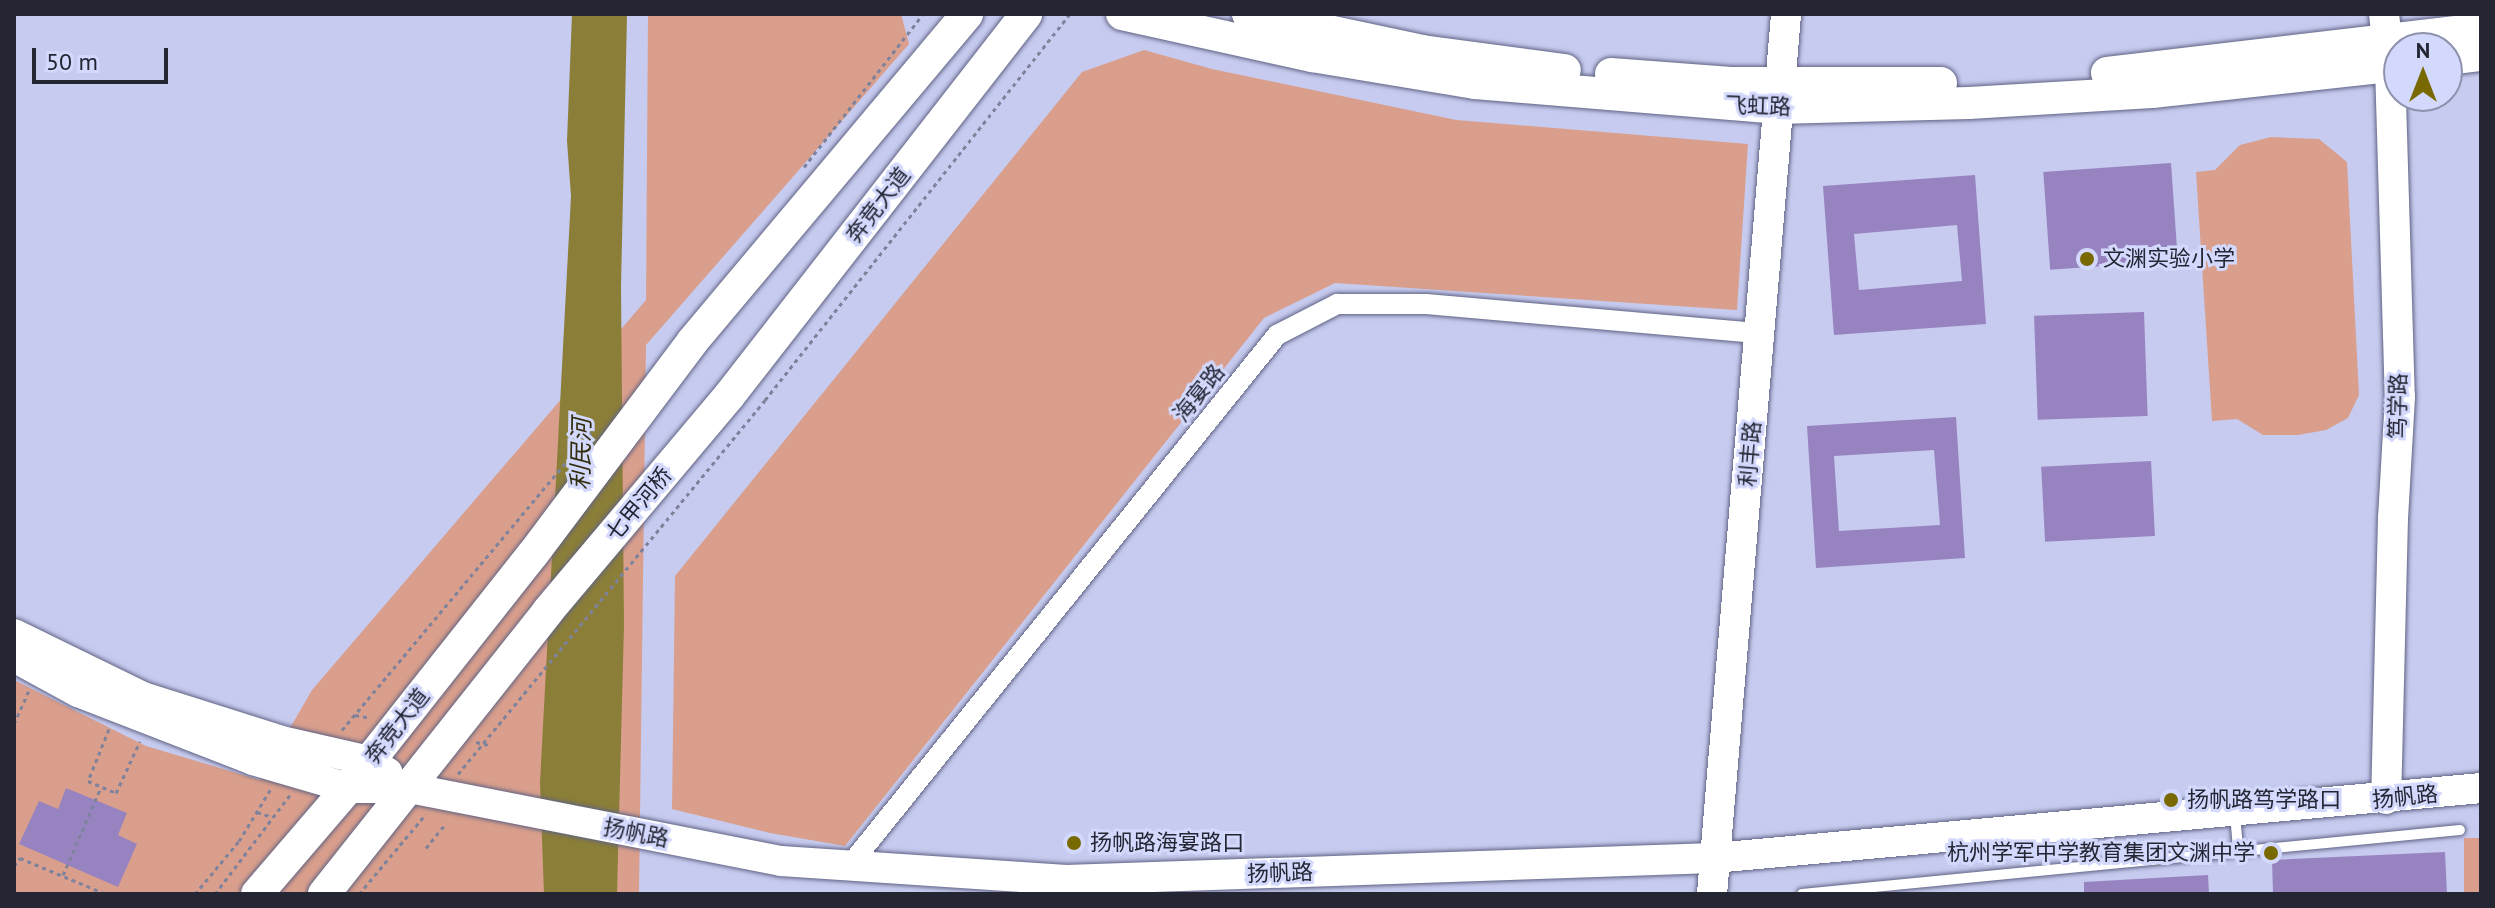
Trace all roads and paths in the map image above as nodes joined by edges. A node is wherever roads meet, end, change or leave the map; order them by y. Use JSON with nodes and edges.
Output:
{"nodes":[{"id":1,"x":923,"y":14,"type":"edge"},
{"id":2,"x":967,"y":14,"type":"edge"},
{"id":3,"x":1026,"y":14,"type":"edge"},
{"id":4,"x":1070,"y":14,"type":"edge"},
{"id":5,"x":1122,"y":14,"type":"edge"},
{"id":6,"x":1248,"y":14,"type":"edge"},
{"id":7,"x":1786,"y":14,"type":"edge"},
{"id":8,"x":2383,"y":47,"type":"edge"},
{"id":9,"x":1779,"y":95,"type":"junction"},
{"id":10,"x":2392,"y":112,"type":"edge"},
{"id":11,"x":796,"y":178,"type":"dead end"},
{"id":12,"x":1760,"y":333,"type":"junction"},
{"id":13,"x":729,"y":396,"type":"joint"},
{"id":14,"x":597,"y":425,"type":"dead end"},
{"id":15,"x":14,"y":634,"type":"edge"},
{"id":16,"x":14,"y":657,"type":"edge"},
{"id":17,"x":33,"y":684,"type":"dead end"},
{"id":18,"x":113,"y":718,"type":"dead end"},
{"id":19,"x":14,"y":724,"type":"edge"},
{"id":20,"x":144,"y":731,"type":"dead end"},
{"id":21,"x":325,"y":751,"type":"junction"},
{"id":22,"x":369,"y":761,"type":"junction"},
{"id":23,"x":305,"y":776,"type":"junction"},
{"id":24,"x":266,"y":779,"type":"dead end"},
{"id":25,"x":101,"y":787,"type":"junction"},
{"id":26,"x":348,"y":788,"type":"junction"},
{"id":27,"x":409,"y":788,"type":"junction"},
{"id":28,"x":2481,"y":788,"type":"edge"},
{"id":29,"x":2386,"y":799,"type":"junction"},
{"id":30,"x":444,"y":809,"type":"junction"},
{"id":31,"x":257,"y":812,"type":"junction"},
{"id":32,"x":2235,"y":812,"type":"junction"},
{"id":33,"x":273,"y":818,"type":"junction"},
{"id":34,"x":2460,"y":830,"type":"dead end"},
{"id":35,"x":426,"y":848,"type":"dead end"},
{"id":36,"x":2238,"y":851,"type":"junction"},
{"id":37,"x":1714,"y":858,"type":"junction"},
{"id":38,"x":850,"y":865,"type":"junction"},
{"id":39,"x":14,"y":866,"type":"edge"},
{"id":40,"x":63,"y":876,"type":"junction"},
{"id":41,"x":106,"y":894,"type":"edge"},
{"id":42,"x":195,"y":894,"type":"edge"},
{"id":43,"x":215,"y":894,"type":"edge"},
{"id":44,"x":257,"y":894,"type":"edge"},
{"id":45,"x":324,"y":894,"type":"edge"},
{"id":46,"x":359,"y":894,"type":"edge"},
{"id":47,"x":1712,"y":894,"type":"edge"},
{"id":48,"x":1802,"y":894,"type":"edge"}],
"edges":[{"from":1,"to":11,"type":"path"},
{"from":2,"to":22,"type":"main road","name":"奔竞大道"},
{"from":3,"to":13,"type":"main road","name":"奔竞大道"},
{"from":4,"to":30,"type":"path"},
{"from":5,"to":9,"type":"main road","name":"飞虹路"},
{"from":6,"to":9,"type":"main road","name":"飞虹路"},
{"from":7,"to":9,"type":"street","name":"利丰路"},
{"from":8,"to":9,"type":"main road","name":"飞虹路"},
{"from":9,"to":12,"type":"street","name":"利丰路"},
{"from":10,"to":29,"type":"street","name":"笃学路"},
{"from":12,"to":37,"type":"street","name":"利丰路"},
{"from":12,"to":38,"type":"street","name":"海宴路"},
{"from":13,"to":27,"type":"main road","name":"七甲河桥"},
{"from":14,"to":21,"type":"path"},
{"from":15,"to":21,"type":"street"},
{"from":16,"to":23,"type":"street","name":"扬帆路"},
{"from":17,"to":19,"type":"path"},
{"from":18,"to":25,"type":"path"},
{"from":20,"to":25,"type":"path"},
{"from":21,"to":22,"type":"street"},
{"from":22,"to":26,"type":"main road","name":"奔竞大道"},
{"from":22,"to":27,"type":"street"},
{"from":23,"to":26,"type":"street","name":"扬帆路"},
{"from":23,"to":33,"type":"path"},
{"from":24,"to":31,"type":"path"},
{"from":25,"to":40,"type":"path"},
{"from":26,"to":27,"type":"street","name":"扬帆路"},
{"from":26,"to":44,"type":"main road","name":"奔竞大道"},
{"from":27,"to":30,"type":"street","name":"扬帆路"},
{"from":27,"to":45,"type":"main road"},
{"from":28,"to":29,"type":"street","name":"扬帆路"},
{"from":29,"to":32,"type":"street","name":"扬帆路"},
{"from":30,"to":35,"type":"path"},
{"from":30,"to":38,"type":"street","name":"扬帆路"},
{"from":30,"to":46,"type":"path"},
{"from":31,"to":33,"type":"path"},
{"from":31,"to":42,"type":"path"},
{"from":32,"to":36,"type":"lane"},
{"from":32,"to":37,"type":"street","name":"扬帆路"},
{"from":33,"to":43,"type":"path"},
{"from":34,"to":36,"type":"lane"},
{"from":36,"to":48,"type":"lane"},
{"from":37,"to":38,"type":"street","name":"扬帆路"},
{"from":37,"to":47,"type":"street","name":"利丰路"},
{"from":39,"to":40,"type":"path"},
{"from":40,"to":41,"type":"path"}]}
